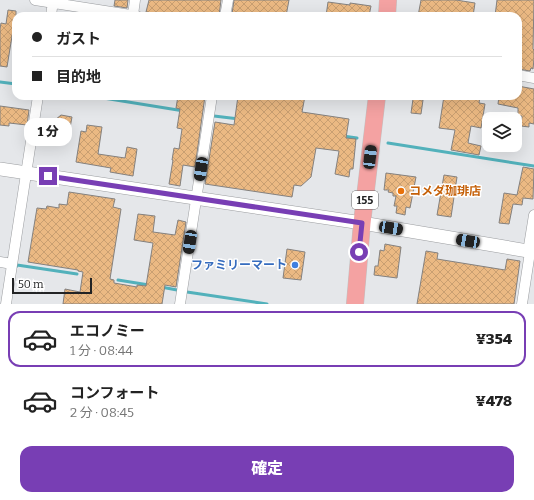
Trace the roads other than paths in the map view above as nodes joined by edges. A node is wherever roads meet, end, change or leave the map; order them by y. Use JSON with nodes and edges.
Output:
{"nodes":[{"id":1,"x":35,"y":0,"type":"edge"},
{"id":2,"x":135,"y":0,"type":"edge"},
{"id":3,"x":228,"y":0,"type":"edge"},
{"id":4,"x":388,"y":0,"type":"edge"},
{"id":5,"x":53,"y":1,"type":"edge"},
{"id":6,"x":52,"y":12,"type":"edge"},
{"id":7,"x":113,"y":12,"type":"edge"},
{"id":8,"x":135,"y":12,"type":"edge"},
{"id":9,"x":226,"y":12,"type":"edge"},
{"id":10,"x":386,"y":12,"type":"edge"},
{"id":11,"x":522,"y":76,"type":"edge"},
{"id":12,"x":534,"y":78,"type":"edge"},
{"id":13,"x":37,"y":100,"type":"edge"},
{"id":14,"x":211,"y":100,"type":"edge"},
{"id":15,"x":377,"y":100,"type":"edge"},
{"id":16,"x":0,"y":169,"type":"edge"},
{"id":17,"x":26,"y":173,"type":"junction"},
{"id":18,"x":196,"y":199,"type":"junction"},
{"id":19,"x":534,"y":215,"type":"edge"},
{"id":20,"x":362,"y":223,"type":"junction"},
{"id":21,"x":531,"y":252,"type":"edge"},
{"id":22,"x":0,"y":262,"type":"edge"},
{"id":23,"x":12,"y":264,"type":"junction"},
{"id":24,"x":6,"y":304,"type":"edge"},
{"id":25,"x":180,"y":304,"type":"edge"},
{"id":26,"x":355,"y":304,"type":"edge"},
{"id":27,"x":522,"y":304,"type":"edge"}],
"edges":[{"from":1,"to":5,"type":"street"},
{"from":2,"to":8,"type":"street"},
{"from":3,"to":9,"type":"street"},
{"from":4,"to":10,"type":"highway"},
{"from":5,"to":6,"type":"street"},
{"from":5,"to":7,"type":"street"},
{"from":11,"to":12,"type":"street"},
{"from":13,"to":17,"type":"street"},
{"from":14,"to":18,"type":"street"},
{"from":15,"to":20,"type":"highway","number":"155"},
{"from":16,"to":17,"type":"street"},
{"from":17,"to":18,"type":"street"},
{"from":17,"to":23,"type":"street"},
{"from":18,"to":20,"type":"street"},
{"from":18,"to":25,"type":"street"},
{"from":19,"to":21,"type":"street"},
{"from":20,"to":21,"type":"street"},
{"from":20,"to":26,"type":"highway","number":"155"},
{"from":21,"to":27,"type":"street"},
{"from":22,"to":23,"type":"street"},
{"from":23,"to":24,"type":"street"}]}
